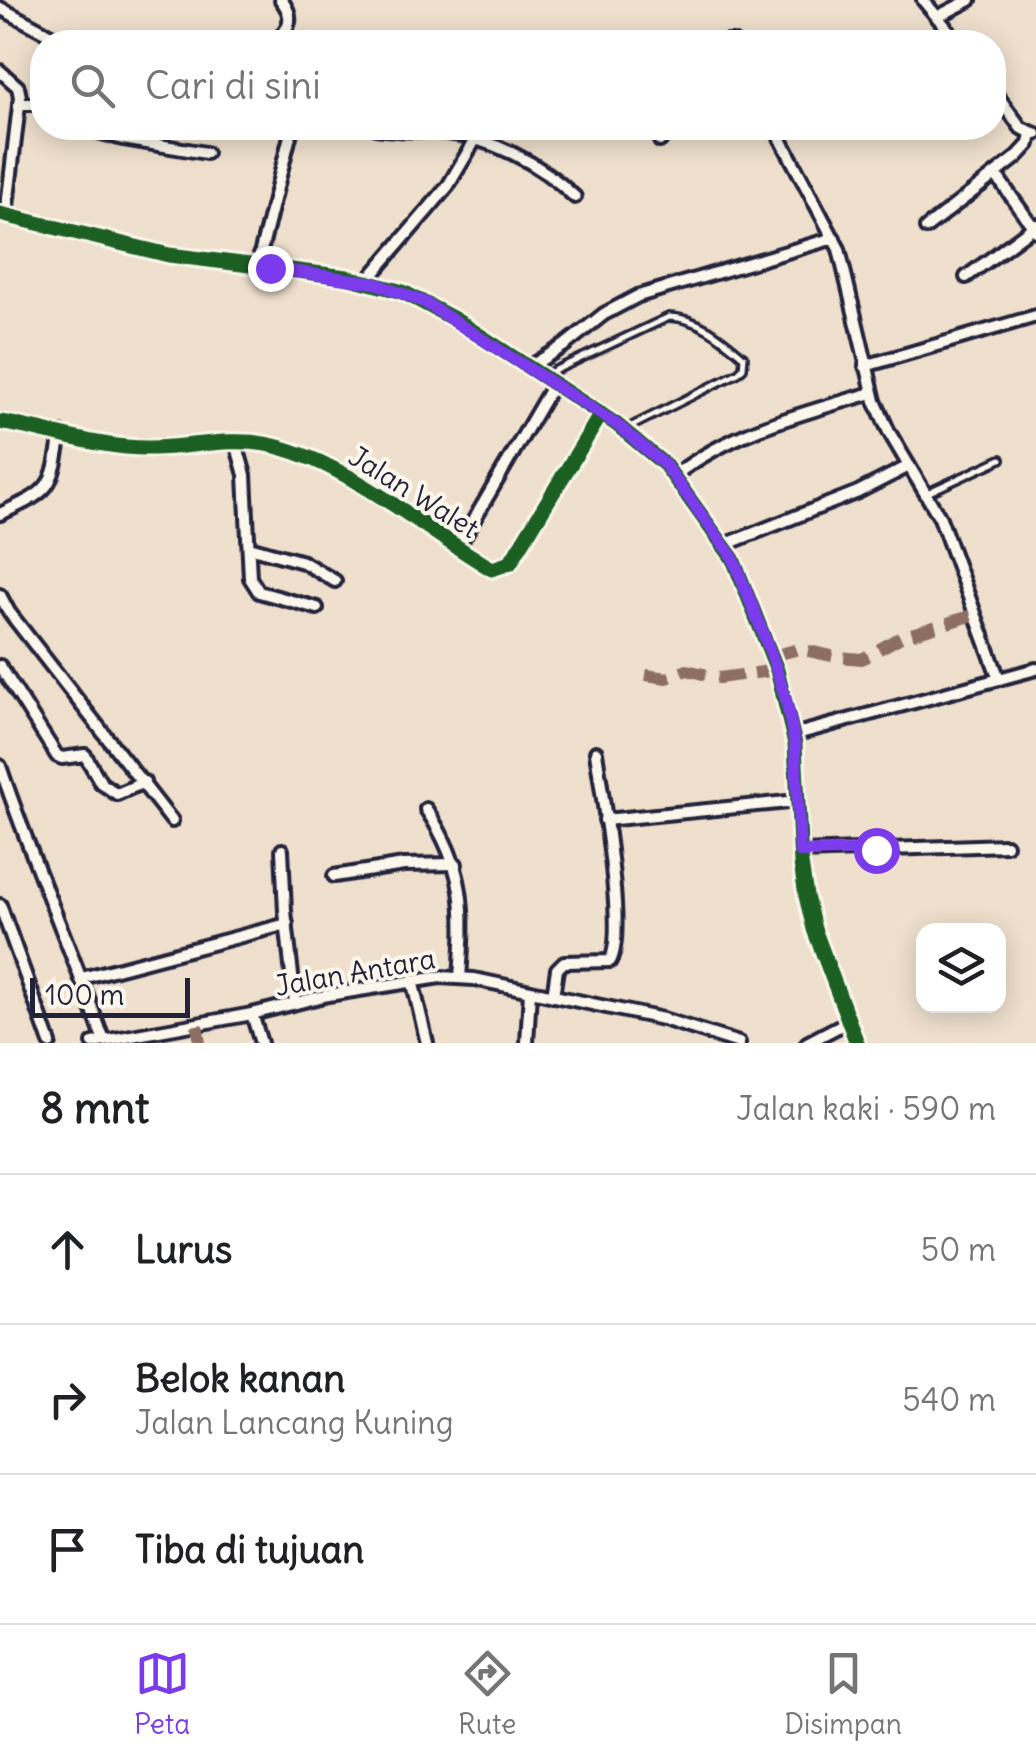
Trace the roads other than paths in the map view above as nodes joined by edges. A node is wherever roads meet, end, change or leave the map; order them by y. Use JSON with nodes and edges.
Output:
{"nodes":[{"id":1,"x":281,"y":0,"type":"edge"},
{"id":2,"x":923,"y":0,"type":"edge"},
{"id":3,"x":970,"y":0,"type":"edge"},
{"id":4,"x":0,"y":8,"type":"edge"},
{"id":5,"x":937,"y":17,"type":"junction"},
{"id":6,"x":41,"y":30,"type":"edge"},
{"id":7,"x":285,"y":30,"type":"edge"},
{"id":8,"x":948,"y":30,"type":"edge"},
{"id":9,"x":0,"y":70,"type":"edge"},
{"id":10,"x":19,"y":104,"type":"junction"},
{"id":11,"x":30,"y":104,"type":"edge"},
{"id":12,"x":1006,"y":108,"type":"edge"},
{"id":13,"x":1033,"y":134,"type":"edge"},
{"id":14,"x":123,"y":140,"type":"edge"},
{"id":15,"x":289,"y":140,"type":"edge"},
{"id":16,"x":476,"y":140,"type":"joint"},
{"id":17,"x":781,"y":140,"type":"edge"},
{"id":18,"x":206,"y":153,"type":"dead end"},
{"id":19,"x":996,"y":175,"type":"junction"},
{"id":20,"x":576,"y":197,"type":"dead end"},
{"id":21,"x":3,"y":215,"type":"edge"},
{"id":22,"x":926,"y":228,"type":"dead end"},
{"id":23,"x":1035,"y":228,"type":"edge"},
{"id":24,"x":834,"y":238,"type":"junction"},
{"id":25,"x":257,"y":267,"type":"junction"},
{"id":26,"x":966,"y":277,"type":"dead end"},
{"id":27,"x":367,"y":282,"type":"junction"},
{"id":28,"x":1036,"y":316,"type":"edge"},
{"id":29,"x":866,"y":366,"type":"junction"},
{"id":30,"x":528,"y":368,"type":"junction"},
{"id":31,"x":543,"y":376,"type":"junction"},
{"id":32,"x":554,"y":384,"type":"junction"},
{"id":33,"x":872,"y":393,"type":"junction"},
{"id":34,"x":601,"y":414,"type":"junction"},
{"id":35,"x":0,"y":422,"type":"edge"},
{"id":36,"x":624,"y":430,"type":"junction"},
{"id":37,"x":60,"y":433,"type":"junction"},
{"id":38,"x":236,"y":442,"type":"junction"},
{"id":39,"x":1001,"y":459,"type":"dead end"},
{"id":40,"x":909,"y":466,"type":"junction"},
{"id":41,"x":674,"y":476,"type":"junction"},
{"id":42,"x":926,"y":494,"type":"junction"},
{"id":43,"x":0,"y":514,"type":"edge"},
{"id":44,"x":724,"y":545,"type":"junction"},
{"id":45,"x":249,"y":547,"type":"junction"},
{"id":46,"x":458,"y":547,"type":"junction"},
{"id":47,"x":335,"y":581,"type":"dead end"},
{"id":48,"x":0,"y":595,"type":"edge"},
{"id":49,"x":316,"y":608,"type":"dead end"},
{"id":50,"x":0,"y":666,"type":"edge"},
{"id":51,"x":1036,"y":670,"type":"edge"},
{"id":52,"x":1000,"y":679,"type":"junction"},
{"id":53,"x":793,"y":735,"type":"junction"},
{"id":54,"x":596,"y":752,"type":"dead end"},
{"id":55,"x":0,"y":766,"type":"edge"},
{"id":56,"x":144,"y":782,"type":"junction"},
{"id":57,"x":798,"y":800,"type":"junction"},
{"id":58,"x":426,"y":809,"type":"dead end"},
{"id":59,"x":172,"y":820,"type":"dead end"},
{"id":60,"x":605,"y":820,"type":"junction"},
{"id":61,"x":1006,"y":845,"type":"dead end"},
{"id":62,"x":282,"y":850,"type":"dead end"},
{"id":63,"x":800,"y":852,"type":"junction"},
{"id":64,"x":456,"y":864,"type":"junction"},
{"id":65,"x":334,"y":876,"type":"dead end"},
{"id":66,"x":0,"y":905,"type":"edge"},
{"id":67,"x":287,"y":924,"type":"junction"},
{"id":68,"x":82,"y":978,"type":"junction"},
{"id":69,"x":460,"y":978,"type":"junction"},
{"id":70,"x":412,"y":980,"type":"junction"},
{"id":71,"x":530,"y":991,"type":"junction"},
{"id":72,"x":553,"y":996,"type":"junction"},
{"id":73,"x":295,"y":1003,"type":"junction"},
{"id":74,"x":252,"y":1014,"type":"junction"},
{"id":75,"x":848,"y":1021,"type":"junction"},
{"id":76,"x":99,"y":1042,"type":"edge"},
{"id":77,"x":50,"y":1043,"type":"edge"},
{"id":78,"x":260,"y":1043,"type":"edge"},
{"id":79,"x":428,"y":1043,"type":"edge"},
{"id":80,"x":527,"y":1043,"type":"edge"},
{"id":81,"x":740,"y":1043,"type":"edge"},
{"id":82,"x":806,"y":1043,"type":"edge"},
{"id":83,"x":857,"y":1043,"type":"edge"}],
"edges":[{"from":1,"to":7,"type":"street"},
{"from":2,"to":5,"type":"street"},
{"from":3,"to":5,"type":"street"},
{"from":4,"to":6,"type":"street"},
{"from":5,"to":8,"type":"street"},
{"from":9,"to":10,"type":"street"},
{"from":10,"to":11,"type":"street"},
{"from":10,"to":21,"type":"street"},
{"from":12,"to":13,"type":"street"},
{"from":13,"to":19,"type":"street"},
{"from":14,"to":18,"type":"street"},
{"from":15,"to":25,"type":"street"},
{"from":16,"to":20,"type":"street"},
{"from":16,"to":27,"type":"street"},
{"from":17,"to":24,"type":"street"},
{"from":19,"to":22,"type":"street"},
{"from":19,"to":23,"type":"street"},
{"from":21,"to":25,"type":"street"},
{"from":23,"to":26,"type":"street"},
{"from":24,"to":29,"type":"street"},
{"from":24,"to":30,"type":"street"},
{"from":25,"to":27,"type":"street"},
{"from":27,"to":30,"type":"street"},
{"from":28,"to":29,"type":"street"},
{"from":29,"to":33,"type":"street"},
{"from":30,"to":31,"type":"street"},
{"from":31,"to":32,"type":"street"},
{"from":31,"to":36,"type":"lane"},
{"from":32,"to":34,"type":"street"},
{"from":32,"to":46,"type":"street"},
{"from":33,"to":40,"type":"street"},
{"from":33,"to":41,"type":"street"},
{"from":34,"to":36,"type":"street"},
{"from":34,"to":46,"type":"street","name":"Jalan Walet"},
{"from":35,"to":37,"type":"street","name":"Jalan Walet"},
{"from":36,"to":41,"type":"street"},
{"from":37,"to":38,"type":"street","name":"Jalan Walet"},
{"from":37,"to":43,"type":"street"},
{"from":38,"to":45,"type":"street"},
{"from":38,"to":46,"type":"street","name":"Jalan Walet"},
{"from":39,"to":42,"type":"lane"},
{"from":40,"to":42,"type":"street"},
{"from":40,"to":44,"type":"street"},
{"from":41,"to":44,"type":"street"},
{"from":42,"to":52,"type":"street"},
{"from":44,"to":53,"type":"street"},
{"from":45,"to":47,"type":"street"},
{"from":45,"to":49,"type":"street"},
{"from":48,"to":56,"type":"street"},
{"from":50,"to":56,"type":"street"},
{"from":51,"to":52,"type":"street"},
{"from":52,"to":53,"type":"street"},
{"from":53,"to":57,"type":"street"},
{"from":54,"to":60,"type":"street"},
{"from":55,"to":68,"type":"street"},
{"from":56,"to":59,"type":"street"},
{"from":57,"to":60,"type":"street"},
{"from":57,"to":63,"type":"street"},
{"from":58,"to":64,"type":"street"},
{"from":60,"to":72,"type":"street"},
{"from":61,"to":63,"type":"street"},
{"from":62,"to":67,"type":"street"},
{"from":63,"to":75,"type":"street"},
{"from":64,"to":65,"type":"street"},
{"from":64,"to":69,"type":"street"},
{"from":66,"to":77,"type":"street"},
{"from":67,"to":68,"type":"street"},
{"from":67,"to":73,"type":"street"},
{"from":68,"to":76,"type":"street"},
{"from":69,"to":70,"type":"street","name":"Jalan Antara"},
{"from":69,"to":71,"type":"street","name":"Jalan Antara"},
{"from":70,"to":73,"type":"street","name":"Jalan Antara"},
{"from":70,"to":79,"type":"street"},
{"from":71,"to":72,"type":"street","name":"Jalan Antara"},
{"from":71,"to":80,"type":"street"},
{"from":72,"to":81,"type":"street","name":"Jalan Antara"},
{"from":73,"to":74,"type":"street","name":"Jalan Antara"},
{"from":74,"to":76,"type":"street","name":"Jalan Antara"},
{"from":74,"to":78,"type":"street"},
{"from":75,"to":82,"type":"street"},
{"from":75,"to":83,"type":"street"}]}
